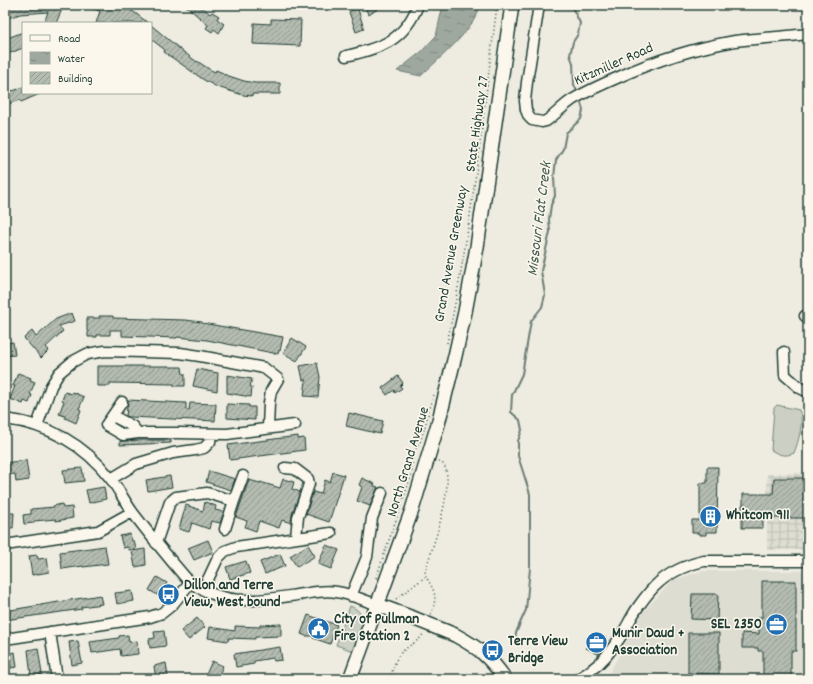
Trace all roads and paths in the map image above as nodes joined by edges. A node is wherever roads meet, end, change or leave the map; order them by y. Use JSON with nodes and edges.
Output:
{"nodes":[{"id":1,"x":418,"y":5,"type":"edge"},
{"id":2,"x":497,"y":5,"type":"edge"},
{"id":3,"x":512,"y":5,"type":"edge"},
{"id":4,"x":539,"y":5,"type":"edge"},
{"id":5,"x":808,"y":34,"type":"edge"},
{"id":6,"x":346,"y":56,"type":"dead end"},
{"id":7,"x":477,"y":247,"type":"joint"},
{"id":8,"x":446,"y":349,"type":"dead end"},
{"id":9,"x":784,"y":352,"type":"dead end"},
{"id":10,"x":808,"y":392,"type":"edge"},
{"id":11,"x":434,"y":395,"type":"dead end"},
{"id":12,"x":122,"y":402,"type":"dead end"},
{"id":13,"x":113,"y":416,"type":"junction"},
{"id":14,"x":5,"y":419,"type":"edge"},
{"id":15,"x":295,"y":425,"type":"dead end"},
{"id":16,"x":37,"y":426,"type":"junction"},
{"id":17,"x":268,"y":428,"type":"junction"},
{"id":18,"x":138,"y":433,"type":"junction"},
{"id":19,"x":211,"y":434,"type":"junction"},
{"id":20,"x":435,"y":460,"type":"dead end"},
{"id":21,"x":285,"y":468,"type":"dead end"},
{"id":22,"x":243,"y":476,"type":"dead end"},
{"id":23,"x":111,"y":479,"type":"junction"},
{"id":24,"x":382,"y":493,"type":"dead end"},
{"id":25,"x":234,"y":501,"type":"junction"},
{"id":26,"x":132,"y":512,"type":"junction"},
{"id":27,"x":225,"y":529,"type":"dead end"},
{"id":28,"x":331,"y":533,"type":"dead end"},
{"id":29,"x":296,"y":537,"type":"junction"},
{"id":30,"x":156,"y":543,"type":"junction"},
{"id":31,"x":5,"y":545,"type":"edge"},
{"id":32,"x":808,"y":561,"type":"edge"},
{"id":33,"x":375,"y":581,"type":"dead end"},
{"id":34,"x":190,"y":583,"type":"junction"},
{"id":35,"x":203,"y":590,"type":"junction"},
{"id":36,"x":351,"y":596,"type":"junction"},
{"id":37,"x":396,"y":599,"type":"dead end"},
{"id":38,"x":378,"y":605,"type":"junction"},
{"id":39,"x":50,"y":632,"type":"junction"},
{"id":40,"x":5,"y":638,"type":"edge"},
{"id":41,"x":57,"y":679,"type":"edge"},
{"id":42,"x":350,"y":679,"type":"edge"},
{"id":43,"x":505,"y":679,"type":"edge"},
{"id":44,"x":578,"y":679,"type":"edge"}],
"edges":[{"from":1,"to":6,"type":"street"},
{"from":2,"to":8,"type":"path","name":"Grand Avenue Greenway"},
{"from":3,"to":7,"type":"main road","name":"State Highway 27"},
{"from":4,"to":5,"type":"street","name":"Kitzmiller Road"},
{"from":7,"to":38,"type":"main road","name":"North Grand Avenue"},
{"from":9,"to":10,"type":"street"},
{"from":11,"to":33,"type":"path"},
{"from":12,"to":13,"type":"street"},
{"from":13,"to":18,"type":"street"},
{"from":13,"to":18,"type":"street"},
{"from":14,"to":16,"type":"street"},
{"from":15,"to":17,"type":"street"},
{"from":16,"to":17,"type":"street"},
{"from":16,"to":23,"type":"street"},
{"from":17,"to":19,"type":"street"},
{"from":18,"to":19,"type":"street"},
{"from":19,"to":23,"type":"street"},
{"from":20,"to":37,"type":"path"},
{"from":21,"to":29,"type":"street"},
{"from":22,"to":25,"type":"street"},
{"from":23,"to":26,"type":"street"},
{"from":24,"to":36,"type":"street"},
{"from":25,"to":27,"type":"street"},
{"from":25,"to":30,"type":"street"},
{"from":26,"to":30,"type":"street"},
{"from":26,"to":31,"type":"street"},
{"from":28,"to":29,"type":"street"},
{"from":29,"to":35,"type":"street"},
{"from":30,"to":34,"type":"street"},
{"from":32,"to":44,"type":"street"},
{"from":34,"to":35,"type":"street"},
{"from":34,"to":39,"type":"street"},
{"from":35,"to":36,"type":"street"},
{"from":36,"to":38,"type":"street"},
{"from":38,"to":42,"type":"main road","name":"North Grand Avenue"},
{"from":38,"to":43,"type":"main road","bridge":true},
{"from":39,"to":40,"type":"street"},
{"from":39,"to":41,"type":"street"}]}
